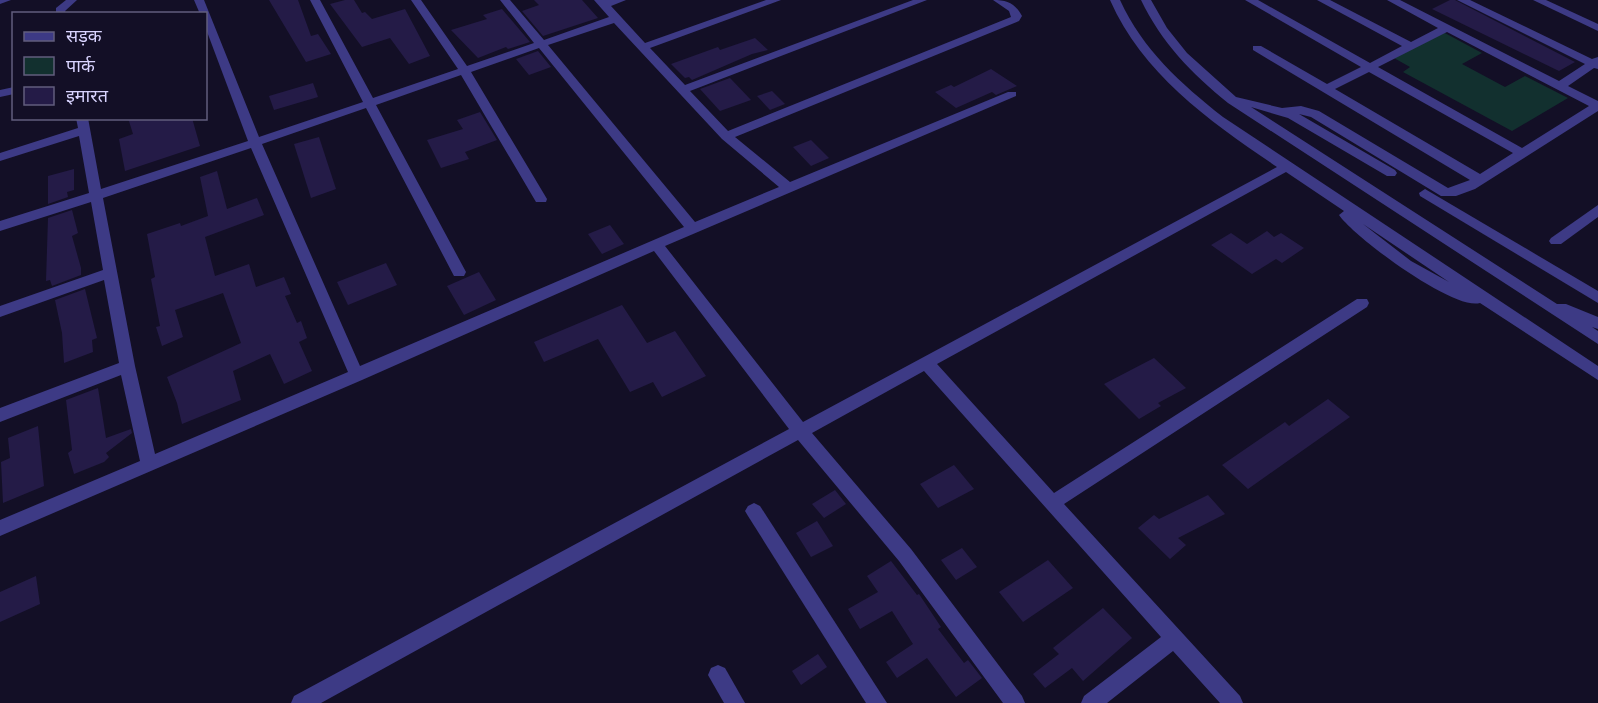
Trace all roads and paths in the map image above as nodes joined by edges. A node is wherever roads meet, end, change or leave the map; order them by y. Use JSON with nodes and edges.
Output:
{"nodes":[{"id":1,"x":6,"y":0,"type":"edge"},
{"id":2,"x":72,"y":0,"type":"edge"},
{"id":3,"x":315,"y":0,"type":"edge"},
{"id":4,"x":416,"y":0,"type":"edge"},
{"id":5,"x":505,"y":0,"type":"edge"},
{"id":6,"x":621,"y":0,"type":"edge"},
{"id":7,"x":776,"y":0,"type":"edge"},
{"id":8,"x":922,"y":0,"type":"edge"},
{"id":9,"x":998,"y":0,"type":"edge"},
{"id":10,"x":1115,"y":0,"type":"edge"},
{"id":11,"x":1146,"y":0,"type":"edge"},
{"id":12,"x":1250,"y":0,"type":"edge"},
{"id":13,"x":1322,"y":0,"type":"edge"},
{"id":14,"x":1392,"y":0,"type":"edge"},
{"id":15,"x":1462,"y":0,"type":"edge"},
{"id":16,"x":1538,"y":0,"type":"edge"},
{"id":17,"x":0,"y":1,"type":"edge"},
{"id":18,"x":601,"y":3,"type":"edge"},
{"id":19,"x":60,"y":12,"type":"edge"},
{"id":20,"x":615,"y":19,"type":"junction"},
{"id":21,"x":207,"y":20,"type":"edge"},
{"id":22,"x":1447,"y":28,"type":"junction"},
{"id":23,"x":1598,"y":28,"type":"edge"},
{"id":24,"x":540,"y":44,"type":"junction"},
{"id":25,"x":1410,"y":46,"type":"junction"},
{"id":26,"x":644,"y":47,"type":"junction"},
{"id":27,"x":1257,"y":48,"type":"dead end"},
{"id":28,"x":1596,"y":63,"type":"edge"},
{"id":29,"x":1369,"y":67,"type":"junction"},
{"id":30,"x":464,"y":70,"type":"junction"},
{"id":31,"x":1560,"y":86,"type":"junction"},
{"id":32,"x":1326,"y":89,"type":"junction"},
{"id":33,"x":681,"y":90,"type":"junction"},
{"id":34,"x":1012,"y":94,"type":"dead end"},
{"id":35,"x":1232,"y":100,"type":"junction"},
{"id":36,"x":369,"y":105,"type":"junction"},
{"id":37,"x":1283,"y":111,"type":"junction"},
{"id":38,"x":83,"y":124,"type":"edge"},
{"id":39,"x":726,"y":136,"type":"junction"},
{"id":40,"x":255,"y":143,"type":"junction"},
{"id":41,"x":1524,"y":154,"type":"junction"},
{"id":42,"x":0,"y":157,"type":"edge"},
{"id":43,"x":1286,"y":167,"type":"junction"},
{"id":44,"x":1480,"y":180,"type":"junction"},
{"id":45,"x":790,"y":189,"type":"junction"},
{"id":46,"x":96,"y":196,"type":"junction"},
{"id":47,"x":541,"y":198,"type":"dead end"},
{"id":48,"x":1598,"y":210,"type":"edge"},
{"id":49,"x":0,"y":226,"type":"edge"},
{"id":50,"x":693,"y":228,"type":"junction"},
{"id":51,"x":1556,"y":241,"type":"dead end"},
{"id":52,"x":656,"y":244,"type":"junction"},
{"id":53,"x":459,"y":272,"type":"dead end"},
{"id":54,"x":110,"y":273,"type":"junction"},
{"id":55,"x":1598,"y":298,"type":"edge"},
{"id":56,"x":1362,"y":303,"type":"dead end"},
{"id":57,"x":1547,"y":305,"type":"junction"},
{"id":58,"x":0,"y":312,"type":"edge"},
{"id":59,"x":1598,"y":323,"type":"edge"},
{"id":60,"x":1598,"y":338,"type":"edge"},
{"id":61,"x":926,"y":363,"type":"junction"},
{"id":62,"x":127,"y":366,"type":"junction"},
{"id":63,"x":1598,"y":374,"type":"edge"},
{"id":64,"x":357,"y":376,"type":"junction"},
{"id":65,"x":0,"y":415,"type":"edge"},
{"id":66,"x":800,"y":431,"type":"junction"},
{"id":67,"x":149,"y":465,"type":"junction"},
{"id":68,"x":1052,"y":503,"type":"junction"},
{"id":69,"x":754,"y":511,"type":"dead end"},
{"id":70,"x":0,"y":528,"type":"edge"},
{"id":71,"x":1173,"y":639,"type":"junction"},
{"id":72,"x":718,"y":675,"type":"dead end"},
{"id":73,"x":301,"y":703,"type":"edge"},
{"id":74,"x":735,"y":703,"type":"edge"},
{"id":75,"x":877,"y":703,"type":"edge"},
{"id":76,"x":1015,"y":703,"type":"edge"},
{"id":77,"x":1091,"y":703,"type":"edge"},
{"id":78,"x":1233,"y":703,"type":"edge"}],
"edges":[{"from":1,"to":17,"type":"street"},
{"from":2,"to":19,"type":"street"},
{"from":3,"to":36,"type":"street"},
{"from":4,"to":30,"type":"street"},
{"from":5,"to":24,"type":"street"},
{"from":6,"to":18,"type":"street"},
{"from":7,"to":26,"type":"street"},
{"from":8,"to":33,"type":"street"},
{"from":9,"to":39,"type":"street"},
{"from":10,"to":43,"type":"street"},
{"from":11,"to":35,"type":"street"},
{"from":12,"to":29,"type":"street"},
{"from":13,"to":25,"type":"street"},
{"from":14,"to":22,"type":"street"},
{"from":15,"to":28,"type":"street"},
{"from":16,"to":23,"type":"street"},
{"from":18,"to":20,"type":"street"},
{"from":20,"to":24,"type":"street"},
{"from":20,"to":26,"type":"street"},
{"from":21,"to":40,"type":"street"},
{"from":22,"to":25,"type":"street"},
{"from":22,"to":31,"type":"street"},
{"from":24,"to":30,"type":"street"},
{"from":24,"to":50,"type":"street"},
{"from":25,"to":29,"type":"street"},
{"from":26,"to":33,"type":"street"},
{"from":27,"to":32,"type":"street"},
{"from":28,"to":31,"type":"street"},
{"from":29,"to":32,"type":"street"},
{"from":29,"to":41,"type":"street"},
{"from":30,"to":36,"type":"street"},
{"from":30,"to":47,"type":"street"},
{"from":31,"to":41,"type":"street"},
{"from":32,"to":44,"type":"street"},
{"from":33,"to":39,"type":"street"},
{"from":34,"to":45,"type":"street"},
{"from":35,"to":37,"type":"street"},
{"from":35,"to":57,"type":"street"},
{"from":36,"to":40,"type":"street"},
{"from":36,"to":53,"type":"street"},
{"from":37,"to":44,"type":"street"},
{"from":37,"to":55,"type":"street"},
{"from":38,"to":42,"type":"street"},
{"from":38,"to":46,"type":"street"},
{"from":39,"to":45,"type":"street"},
{"from":40,"to":46,"type":"street"},
{"from":40,"to":64,"type":"street"},
{"from":41,"to":44,"type":"street"},
{"from":43,"to":61,"type":"street"},
{"from":43,"to":63,"type":"street"},
{"from":45,"to":50,"type":"street"},
{"from":46,"to":49,"type":"street"},
{"from":46,"to":54,"type":"street"},
{"from":48,"to":51,"type":"street"},
{"from":50,"to":52,"type":"street"},
{"from":52,"to":64,"type":"street"},
{"from":52,"to":66,"type":"street"},
{"from":54,"to":58,"type":"street"},
{"from":54,"to":62,"type":"street"},
{"from":56,"to":68,"type":"street"},
{"from":57,"to":59,"type":"street"},
{"from":57,"to":60,"type":"street"},
{"from":61,"to":66,"type":"street"},
{"from":61,"to":68,"type":"street"},
{"from":62,"to":65,"type":"street"},
{"from":62,"to":67,"type":"street"},
{"from":64,"to":67,"type":"street"},
{"from":66,"to":73,"type":"street"},
{"from":66,"to":76,"type":"street"},
{"from":67,"to":70,"type":"street"},
{"from":68,"to":71,"type":"street"},
{"from":69,"to":75,"type":"street"},
{"from":71,"to":77,"type":"street"},
{"from":71,"to":78,"type":"street"},
{"from":72,"to":74,"type":"street"}]}
